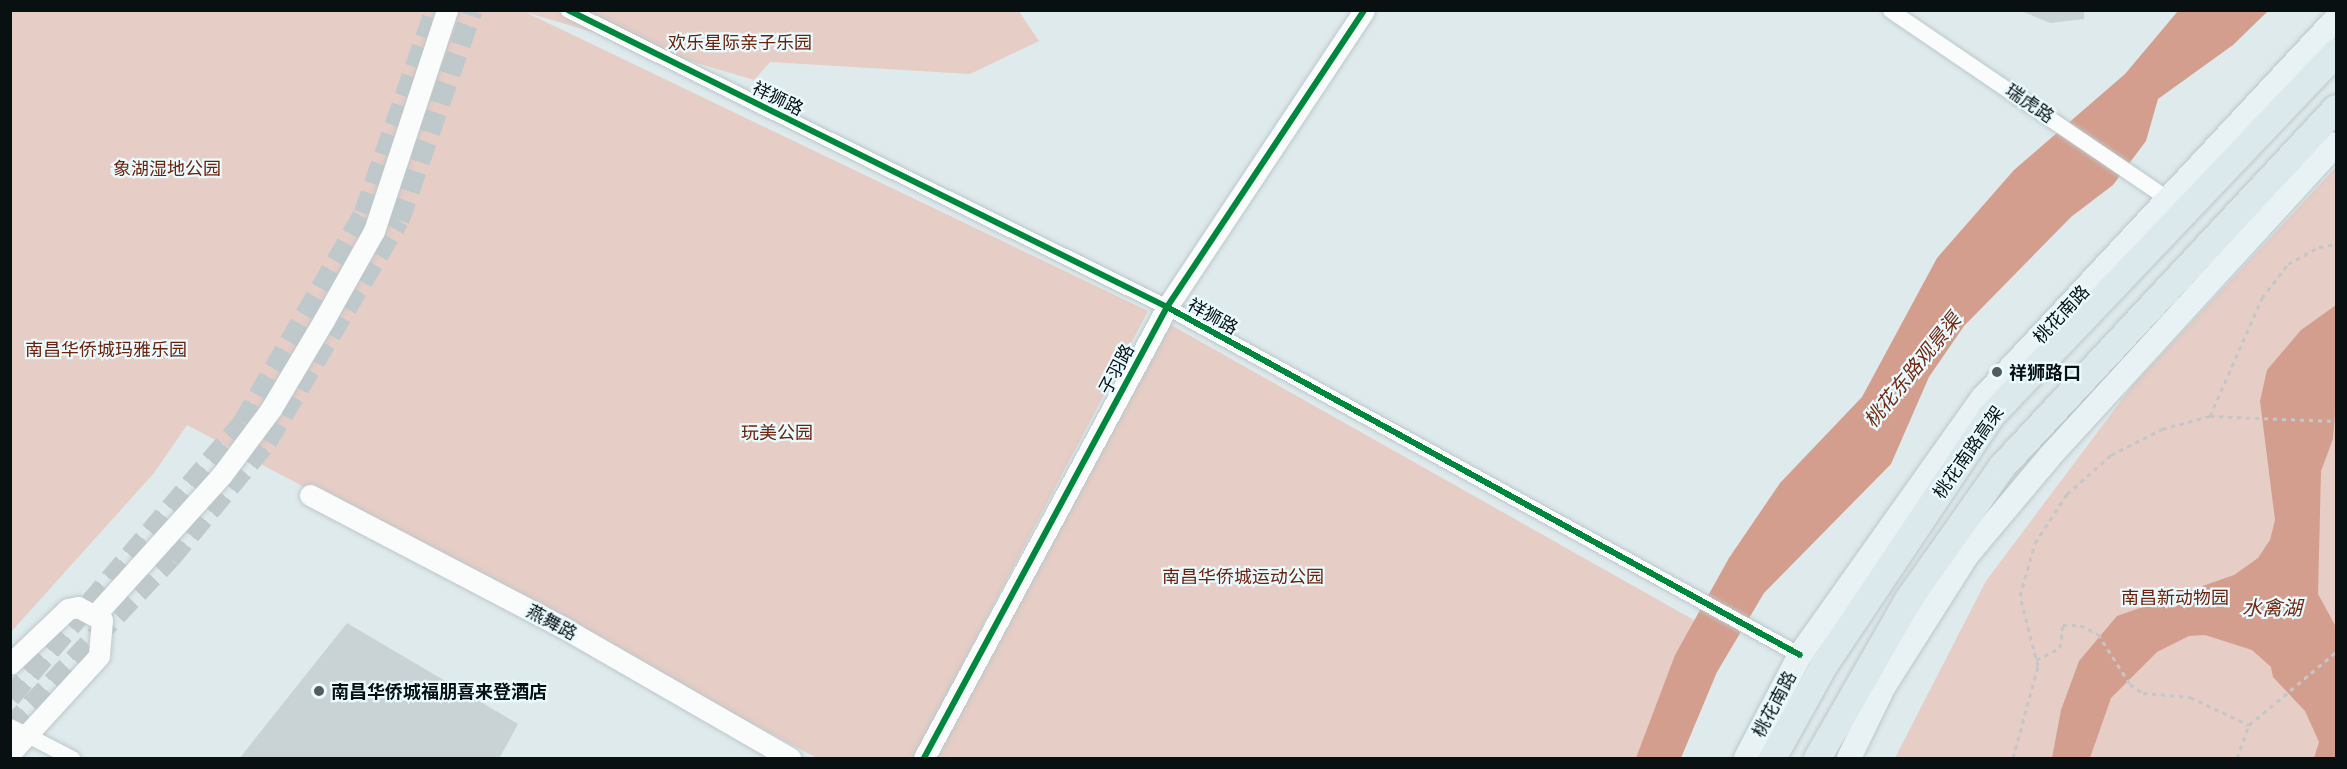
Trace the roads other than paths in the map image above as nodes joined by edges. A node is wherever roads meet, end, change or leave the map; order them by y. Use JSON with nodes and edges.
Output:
{"nodes":[{"id":1,"x":447,"y":10,"type":"edge"},
{"id":2,"x":568,"y":10,"type":"edge"},
{"id":3,"x":1364,"y":10,"type":"edge"},
{"id":4,"x":1890,"y":10,"type":"edge"},
{"id":5,"x":2337,"y":19,"type":"edge"},
{"id":6,"x":2337,"y":52,"type":"edge"},
{"id":7,"x":2337,"y":108,"type":"edge"},
{"id":8,"x":2337,"y":144,"type":"edge"},
{"id":9,"x":2168,"y":199,"type":"junction"},
{"id":10,"x":1167,"y":307,"type":"junction"},
{"id":11,"x":310,"y":495,"type":"dead end"},
{"id":12,"x":96,"y":613,"type":"junction"},
{"id":13,"x":1800,"y":655,"type":"junction"},
{"id":14,"x":10,"y":664,"type":"edge"},
{"id":15,"x":19,"y":731,"type":"edge"},
{"id":16,"x":10,"y":753,"type":"edge"},
{"id":17,"x":72,"y":759,"type":"edge"},
{"id":18,"x":790,"y":759,"type":"edge"},
{"id":19,"x":924,"y":759,"type":"edge"},
{"id":20,"x":1746,"y":759,"type":"edge"},
{"id":21,"x":1772,"y":759,"type":"edge"},
{"id":22,"x":1817,"y":759,"type":"edge"},
{"id":23,"x":1849,"y":759,"type":"edge"}],
"edges":[{"from":1,"to":12,"type":"street"},
{"from":2,"to":10,"type":"street","name":"祥狮路"},
{"from":3,"to":10,"type":"street","name":"子羽路"},
{"from":4,"to":9,"type":"street","name":"瑞虎路"},
{"from":5,"to":9,"type":"main road","name":"桃花南路"},
{"from":6,"to":21,"type":"highway","name":"桃花南路高架"},
{"from":7,"to":22,"type":"highway","name":"桃花南路高架"},
{"from":8,"to":23,"type":"main road"},
{"from":9,"to":13,"type":"main road","name":"桃花南路"},
{"from":10,"to":13,"type":"street","name":"祥狮路"},
{"from":10,"to":19,"type":"street","name":"子羽路"},
{"from":11,"to":18,"type":"street","name":"燕舞路"},
{"from":12,"to":14,"type":"street"},
{"from":12,"to":15,"type":"street"},
{"from":13,"to":20,"type":"main road","name":"桃花南路"},
{"from":15,"to":16,"type":"street"},
{"from":15,"to":17,"type":"street"}]}
